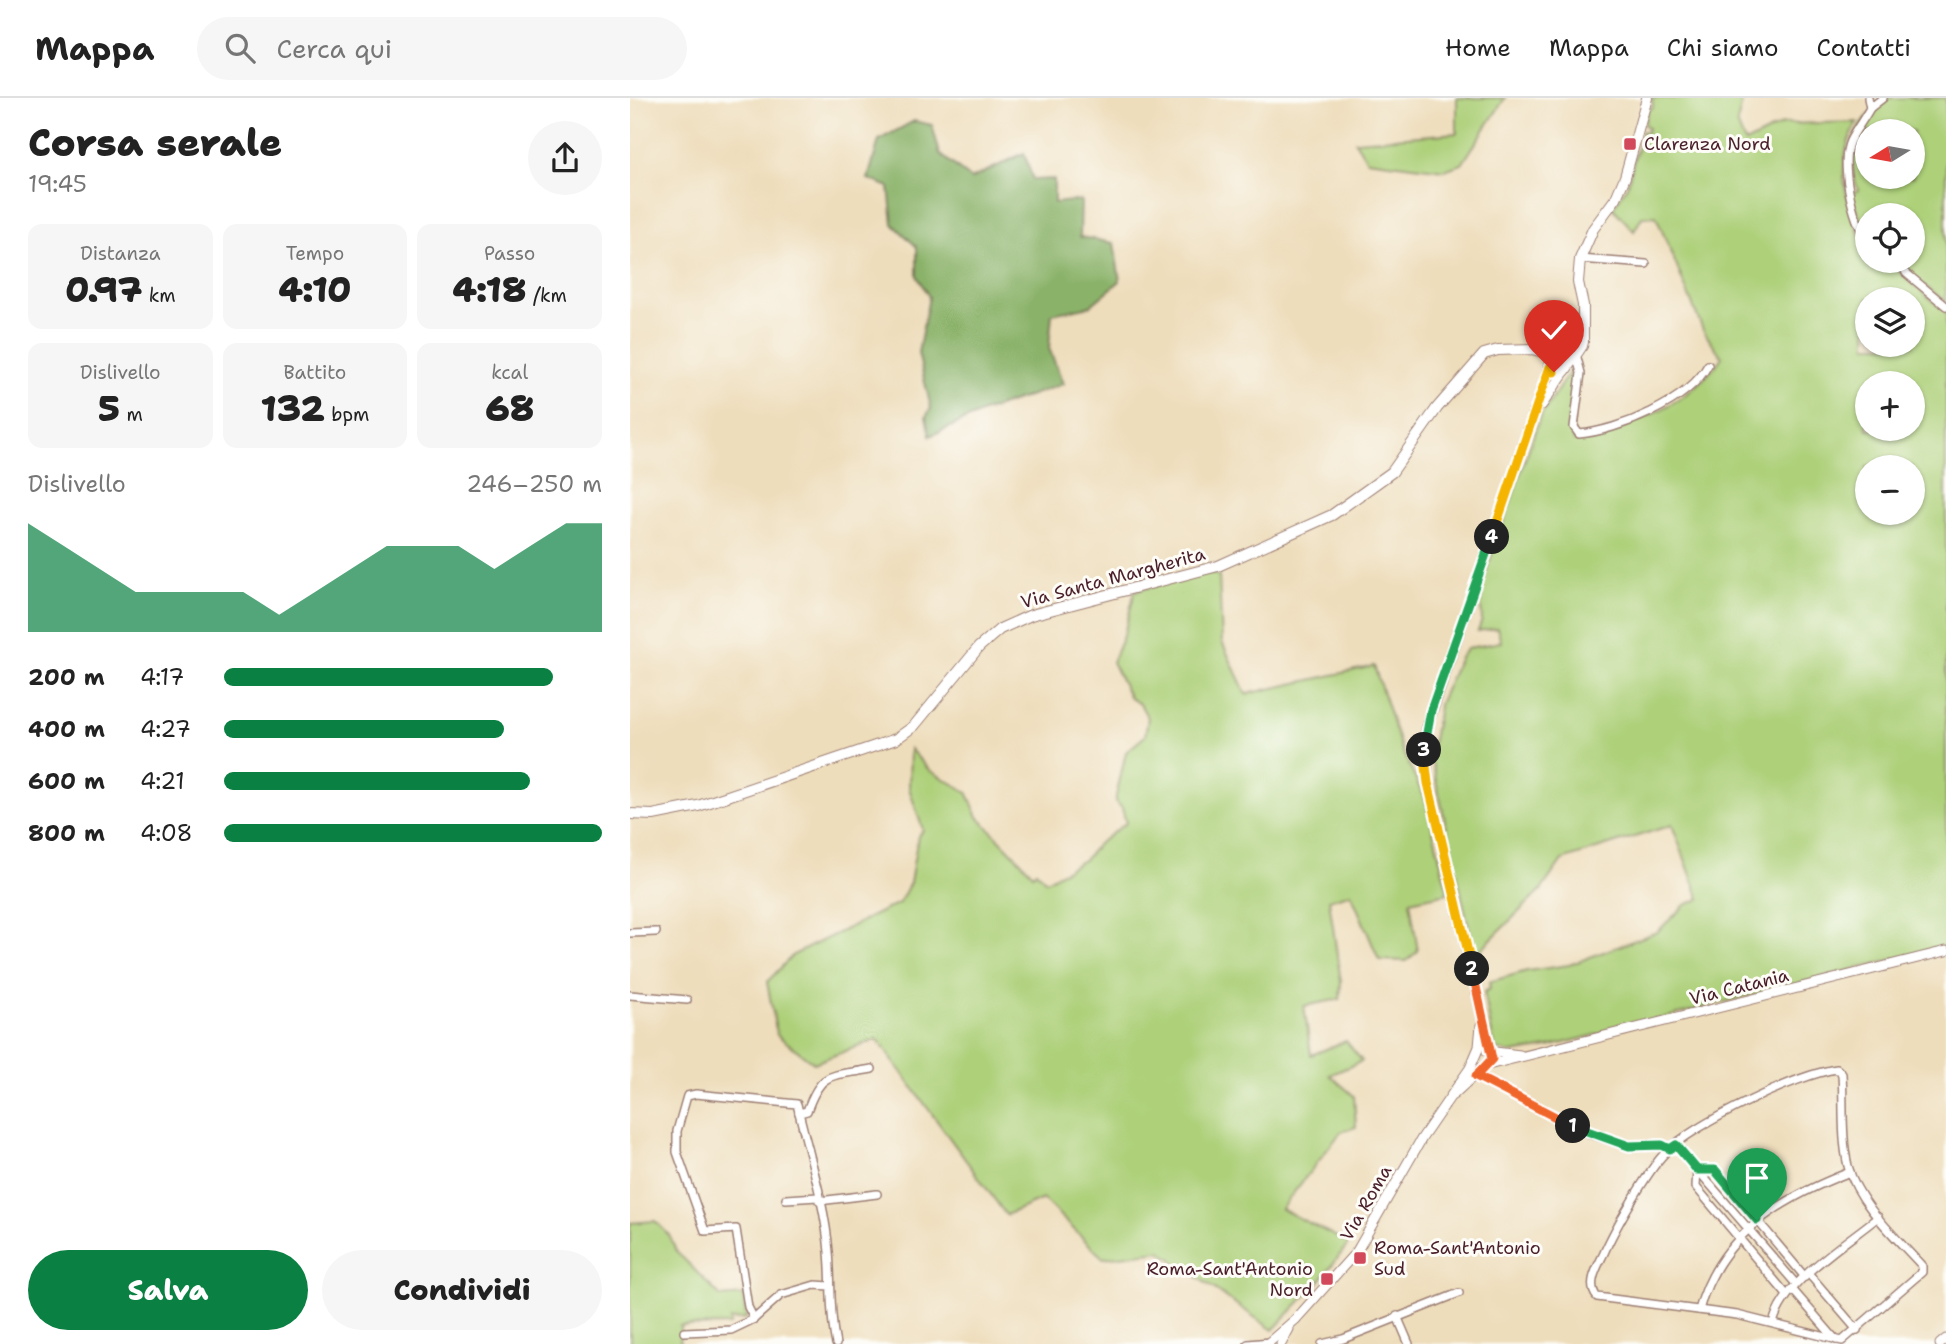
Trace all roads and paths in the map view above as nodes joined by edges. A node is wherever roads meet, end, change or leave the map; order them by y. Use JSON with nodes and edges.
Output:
{"nodes":[{"id":1,"x":1647,"y":98,"type":"edge"},
{"id":2,"x":1868,"y":98,"type":"edge"},
{"id":3,"x":1882,"y":98,"type":"edge"},
{"id":4,"x":1870,"y":108,"type":"junction"},
{"id":5,"x":1855,"y":212,"type":"edge"},
{"id":6,"x":1580,"y":258,"type":"junction"},
{"id":7,"x":1646,"y":264,"type":"dead end"},
{"id":8,"x":1906,"y":273,"type":"edge"},
{"id":9,"x":1946,"y":306,"type":"edge"},
{"id":10,"x":1583,"y":334,"type":"junction"},
{"id":11,"x":1521,"y":349,"type":"junction"},
{"id":12,"x":1561,"y":357,"type":"junction"},
{"id":13,"x":1577,"y":358,"type":"junction"},
{"id":14,"x":1708,"y":365,"type":"dead end"},
{"id":15,"x":1550,"y":367,"type":"junction"},
{"id":16,"x":1566,"y":370,"type":"junction"},
{"id":17,"x":1533,"y":422,"type":"junction"},
{"id":18,"x":630,"y":814,"type":"edge"},
{"id":19,"x":656,"y":932,"type":"dead end"},
{"id":20,"x":630,"y":933,"type":"edge"},
{"id":21,"x":1946,"y":951,"type":"edge"},
{"id":22,"x":630,"y":995,"type":"edge"},
{"id":23,"x":687,"y":1000,"type":"dead end"},
{"id":24,"x":1485,"y":1057,"type":"junction"},
{"id":25,"x":872,"y":1069,"type":"dead end"},
{"id":26,"x":1476,"y":1076,"type":"junction"},
{"id":27,"x":1453,"y":1095,"type":"junction"},
{"id":28,"x":799,"y":1113,"type":"junction"},
{"id":29,"x":1673,"y":1147,"type":"junction"},
{"id":30,"x":1697,"y":1170,"type":"junction"},
{"id":31,"x":1850,"y":1171,"type":"junction"},
{"id":32,"x":877,"y":1194,"type":"dead end"},
{"id":33,"x":786,"y":1199,"type":"dead end"},
{"id":34,"x":818,"y":1199,"type":"junction"},
{"id":35,"x":1878,"y":1217,"type":"junction"},
{"id":36,"x":1757,"y":1220,"type":"junction"},
{"id":37,"x":1747,"y":1229,"type":"junction"},
{"id":38,"x":1739,"y":1238,"type":"junction"},
{"id":39,"x":1807,"y":1275,"type":"junction"},
{"id":40,"x":830,"y":1286,"type":"junction"},
{"id":41,"x":1791,"y":1289,"type":"junction"},
{"id":42,"x":1458,"y":1293,"type":"dead end"},
{"id":43,"x":1699,"y":1310,"type":"junction"},
{"id":44,"x":1397,"y":1316,"type":"junction"},
{"id":45,"x":754,"y":1319,"type":"junction"},
{"id":46,"x":1773,"y":1323,"type":"junction"},
{"id":47,"x":1857,"y":1330,"type":"junction"},
{"id":48,"x":684,"y":1332,"type":"dead end"},
{"id":49,"x":1946,"y":1339,"type":"edge"},
{"id":50,"x":1836,"y":1341,"type":"junction"},
{"id":51,"x":1274,"y":1343,"type":"edge"},
{"id":52,"x":836,"y":1344,"type":"edge"},
{"id":53,"x":1248,"y":1344,"type":"edge"},
{"id":54,"x":1322,"y":1344,"type":"edge"},
{"id":55,"x":1409,"y":1344,"type":"edge"},
{"id":56,"x":1940,"y":1344,"type":"edge"}],
"edges":[{"from":1,"to":6,"type":"main road"},
{"from":2,"to":4,"type":"street"},
{"from":3,"to":4,"type":"street"},
{"from":4,"to":5,"type":"street"},
{"from":6,"to":7,"type":"street"},
{"from":6,"to":10,"type":"main road"},
{"from":8,"to":9,"type":"street"},
{"from":10,"to":12,"type":"main road"},
{"from":10,"to":13,"type":"main road"},
{"from":11,"to":12,"type":"main road","name":"Via Santa Margherita"},
{"from":11,"to":15,"type":"main road"},
{"from":11,"to":18,"type":"main road","name":"Via Santa Margherita"},
{"from":12,"to":15,"type":"main road"},
{"from":12,"to":16,"type":"main road"},
{"from":13,"to":14,"type":"street"},
{"from":13,"to":16,"type":"main road"},
{"from":15,"to":16,"type":"main road"},
{"from":15,"to":17,"type":"street"},
{"from":16,"to":17,"type":"street"},
{"from":17,"to":24,"type":"street"},
{"from":19,"to":20,"type":"street"},
{"from":21,"to":24,"type":"street","name":"Via Catania"},
{"from":22,"to":23,"type":"street"},
{"from":24,"to":26,"type":"street"},
{"from":24,"to":27,"type":"street"},
{"from":25,"to":28,"type":"street"},
{"from":26,"to":27,"type":"street"},
{"from":26,"to":29,"type":"street"},
{"from":27,"to":51,"type":"street","name":"Via Roma"},
{"from":28,"to":34,"type":"street"},
{"from":28,"to":45,"type":"street"},
{"from":29,"to":30,"type":"street"},
{"from":29,"to":31,"type":"street"},
{"from":29,"to":43,"type":"street"},
{"from":30,"to":36,"type":"street"},
{"from":30,"to":37,"type":"street"},
{"from":30,"to":38,"type":"street"},
{"from":31,"to":35,"type":"street"},
{"from":31,"to":36,"type":"street"},
{"from":32,"to":34,"type":"street"},
{"from":33,"to":34,"type":"street"},
{"from":34,"to":40,"type":"street"},
{"from":35,"to":39,"type":"street"},
{"from":35,"to":47,"type":"street"},
{"from":36,"to":37,"type":"street"},
{"from":36,"to":39,"type":"street"},
{"from":37,"to":38,"type":"street"},
{"from":37,"to":41,"type":"street"},
{"from":38,"to":41,"type":"street"},
{"from":38,"to":43,"type":"street"},
{"from":39,"to":41,"type":"street"},
{"from":39,"to":47,"type":"street"},
{"from":40,"to":45,"type":"street"},
{"from":40,"to":52,"type":"street"},
{"from":41,"to":46,"type":"street"},
{"from":41,"to":50,"type":"street"},
{"from":42,"to":44,"type":"street"},
{"from":43,"to":46,"type":"street"},
{"from":44,"to":54,"type":"street"},
{"from":44,"to":55,"type":"street"},
{"from":45,"to":48,"type":"street"},
{"from":46,"to":50,"type":"street"},
{"from":47,"to":50,"type":"street"},
{"from":49,"to":56,"type":"street"},
{"from":51,"to":53,"type":"street"}]}
